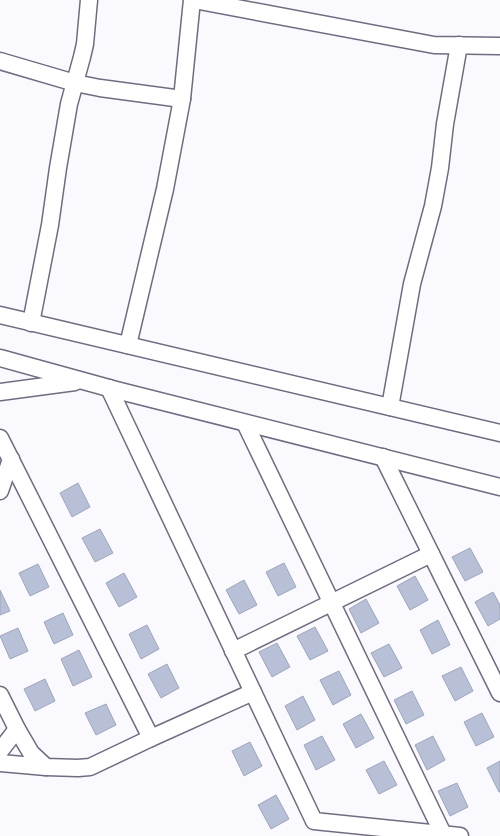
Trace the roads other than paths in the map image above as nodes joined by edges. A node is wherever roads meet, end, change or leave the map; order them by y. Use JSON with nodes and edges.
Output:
{"nodes":[{"id":1,"x":89,"y":0,"type":"edge"},
{"id":2,"x":193,"y":0,"type":"edge"},
{"id":3,"x":458,"y":45,"type":"junction"},
{"id":4,"x":500,"y":46,"type":"edge"},
{"id":5,"x":0,"y":61,"type":"edge"},
{"id":6,"x":74,"y":83,"type":"junction"},
{"id":7,"x":182,"y":99,"type":"junction"},
{"id":8,"x":0,"y":315,"type":"edge"},
{"id":9,"x":31,"y":323,"type":"junction"},
{"id":10,"x":128,"y":345,"type":"junction"},
{"id":11,"x":0,"y":358,"type":"edge"},
{"id":12,"x":83,"y":381,"type":"junction"},
{"id":13,"x":109,"y":388,"type":"junction"},
{"id":14,"x":0,"y":392,"type":"edge"},
{"id":15,"x":390,"y":407,"type":"junction"},
{"id":16,"x":245,"y":423,"type":"junction"},
{"id":17,"x":500,"y":433,"type":"edge"},
{"id":18,"x":0,"y":438,"type":"edge"},
{"id":19,"x":383,"y":457,"type":"junction"},
{"id":20,"x":11,"y":459,"type":"junction"},
{"id":21,"x":500,"y":487,"type":"edge"},
{"id":22,"x":0,"y":491,"type":"edge"},
{"id":23,"x":431,"y":554,"type":"junction"},
{"id":24,"x":332,"y":603,"type":"junction"},
{"id":25,"x":233,"y":651,"type":"junction"},
{"id":26,"x":252,"y":692,"type":"junction"},
{"id":27,"x":500,"y":693,"type":"edge"},
{"id":28,"x":0,"y":695,"type":"edge"},
{"id":29,"x":17,"y":729,"type":"junction"},
{"id":30,"x":151,"y":738,"type":"junction"},
{"id":31,"x":0,"y":751,"type":"edge"},
{"id":32,"x":0,"y":763,"type":"edge"},
{"id":33,"x":46,"y":767,"type":"junction"},
{"id":34,"x":451,"y":835,"type":"edge"}],
"edges":[{"from":1,"to":6,"type":"street"},
{"from":2,"to":3,"type":"street"},
{"from":2,"to":7,"type":"street"},
{"from":3,"to":4,"type":"street"},
{"from":3,"to":15,"type":"street"},
{"from":5,"to":6,"type":"street"},
{"from":6,"to":7,"type":"street"},
{"from":6,"to":9,"type":"street"},
{"from":7,"to":10,"type":"street"},
{"from":8,"to":9,"type":"street"},
{"from":9,"to":10,"type":"street"},
{"from":10,"to":15,"type":"street"},
{"from":11,"to":12,"type":"street"},
{"from":12,"to":13,"type":"street"},
{"from":12,"to":14,"type":"street"},
{"from":13,"to":16,"type":"street"},
{"from":13,"to":25,"type":"street"},
{"from":15,"to":17,"type":"street"},
{"from":16,"to":19,"type":"street"},
{"from":16,"to":24,"type":"street"},
{"from":18,"to":20,"type":"street"},
{"from":19,"to":21,"type":"street"},
{"from":19,"to":23,"type":"street"},
{"from":20,"to":22,"type":"street"},
{"from":20,"to":30,"type":"street"},
{"from":23,"to":24,"type":"street"},
{"from":23,"to":27,"type":"street"},
{"from":24,"to":25,"type":"street"},
{"from":24,"to":34,"type":"street"},
{"from":25,"to":26,"type":"street"},
{"from":26,"to":30,"type":"street"},
{"from":26,"to":34,"type":"street"},
{"from":28,"to":29,"type":"street"},
{"from":29,"to":31,"type":"street"},
{"from":29,"to":33,"type":"street"},
{"from":30,"to":33,"type":"street"},
{"from":32,"to":33,"type":"street"}]}
